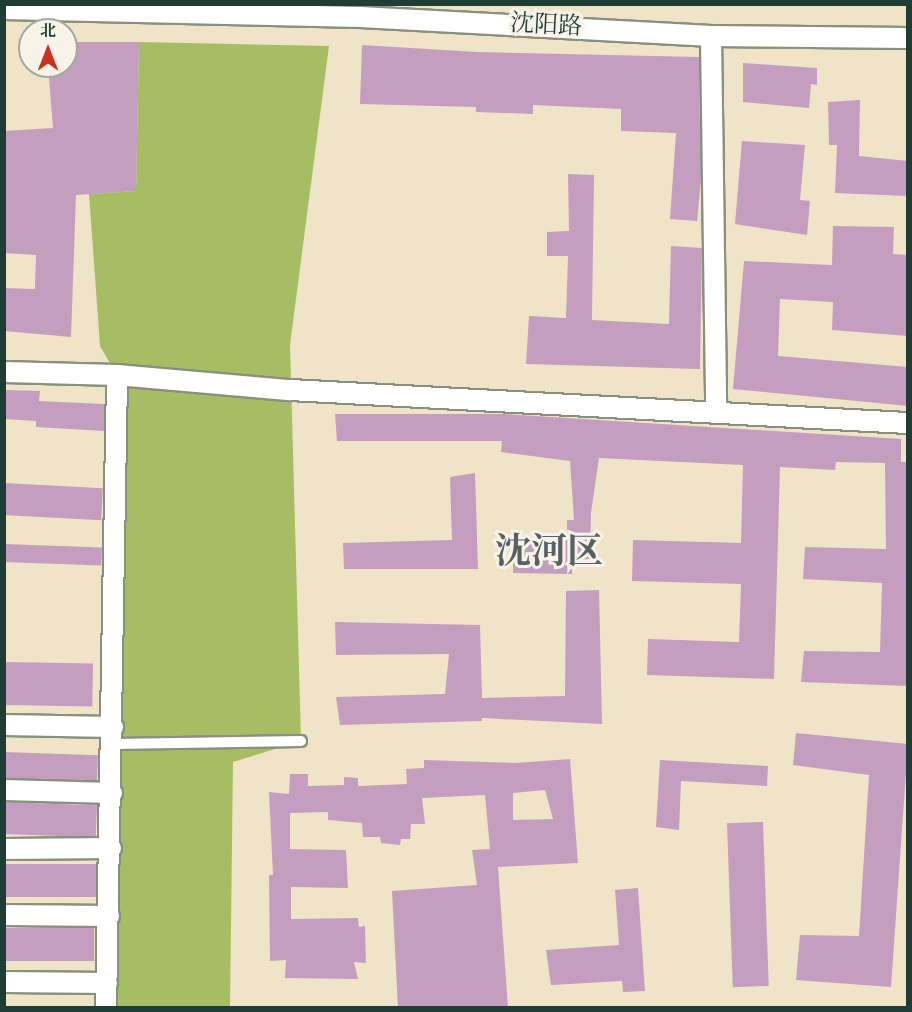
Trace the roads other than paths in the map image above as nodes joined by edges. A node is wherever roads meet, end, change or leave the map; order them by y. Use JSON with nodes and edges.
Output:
{"nodes":[{"id":1,"x":4,"y":9,"type":"edge"},
{"id":2,"x":711,"y":36,"type":"junction"},
{"id":3,"x":908,"y":38,"type":"edge"},
{"id":4,"x":4,"y":372,"type":"edge"},
{"id":5,"x":117,"y":375,"type":"junction"},
{"id":6,"x":716,"y":412,"type":"junction"},
{"id":7,"x":908,"y":423,"type":"edge"},
{"id":8,"x":4,"y":725,"type":"edge"},
{"id":9,"x":113,"y":735,"type":"junction"},
{"id":10,"x":301,"y":741,"type":"dead end"},
{"id":11,"x":4,"y":790,"type":"edge"},
{"id":12,"x":112,"y":793,"type":"junction"},
{"id":13,"x":111,"y":848,"type":"junction"},
{"id":14,"x":4,"y":849,"type":"edge"},
{"id":15,"x":4,"y":915,"type":"edge"},
{"id":16,"x":109,"y":916,"type":"junction"},
{"id":17,"x":4,"y":982,"type":"edge"},
{"id":18,"x":107,"y":982,"type":"junction"},
{"id":19,"x":106,"y":1008,"type":"edge"}],
"edges":[{"from":1,"to":2,"type":"street","name":"沈阳路"},
{"from":2,"to":3,"type":"street","name":"沈阳路"},
{"from":2,"to":6,"type":"street"},
{"from":4,"to":5,"type":"street"},
{"from":5,"to":6,"type":"street"},
{"from":5,"to":9,"type":"street"},
{"from":6,"to":7,"type":"street"},
{"from":8,"to":9,"type":"street"},
{"from":9,"to":10,"type":"lane"},
{"from":9,"to":12,"type":"street"},
{"from":11,"to":12,"type":"street"},
{"from":12,"to":13,"type":"street"},
{"from":13,"to":14,"type":"street"},
{"from":13,"to":16,"type":"street"},
{"from":15,"to":16,"type":"street"},
{"from":16,"to":18,"type":"street"},
{"from":17,"to":18,"type":"street"},
{"from":18,"to":19,"type":"street"}]}
